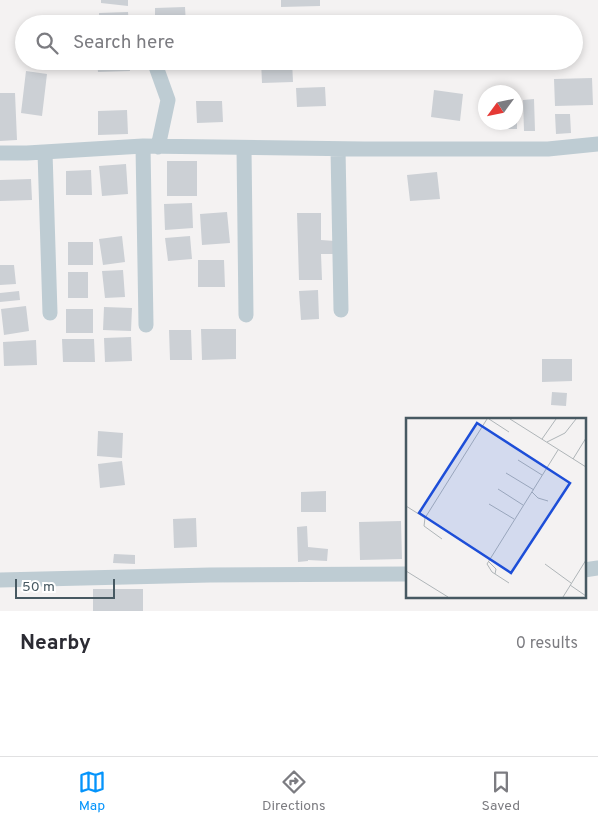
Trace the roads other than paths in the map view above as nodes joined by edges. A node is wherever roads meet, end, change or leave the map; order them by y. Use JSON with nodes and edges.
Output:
{"nodes":[{"id":1,"x":157,"y":70,"type":"edge"},
{"id":2,"x":598,"y":144,"type":"edge"},
{"id":3,"x":143,"y":146,"type":"junction"},
{"id":4,"x":158,"y":146,"type":"junction"},
{"id":5,"x":244,"y":148,"type":"junction"},
{"id":6,"x":338,"y":149,"type":"junction"},
{"id":7,"x":45,"y":152,"type":"junction"},
{"id":8,"x":0,"y":153,"type":"edge"},
{"id":9,"x":341,"y":310,"type":"dead end"},
{"id":10,"x":50,"y":313,"type":"dead end"},
{"id":11,"x":246,"y":315,"type":"dead end"},
{"id":12,"x":146,"y":325,"type":"dead end"},
{"id":13,"x":406,"y":574,"type":"edge"},
{"id":14,"x":0,"y":580,"type":"edge"}],
"edges":[{"from":1,"to":4,"type":"street"},
{"from":2,"to":6,"type":"street"},
{"from":3,"to":4,"type":"street"},
{"from":3,"to":7,"type":"street"},
{"from":3,"to":12,"type":"street"},
{"from":4,"to":5,"type":"street"},
{"from":5,"to":6,"type":"street"},
{"from":5,"to":11,"type":"street"},
{"from":6,"to":9,"type":"street"},
{"from":7,"to":8,"type":"street"},
{"from":7,"to":10,"type":"street"},
{"from":13,"to":14,"type":"street"}]}
